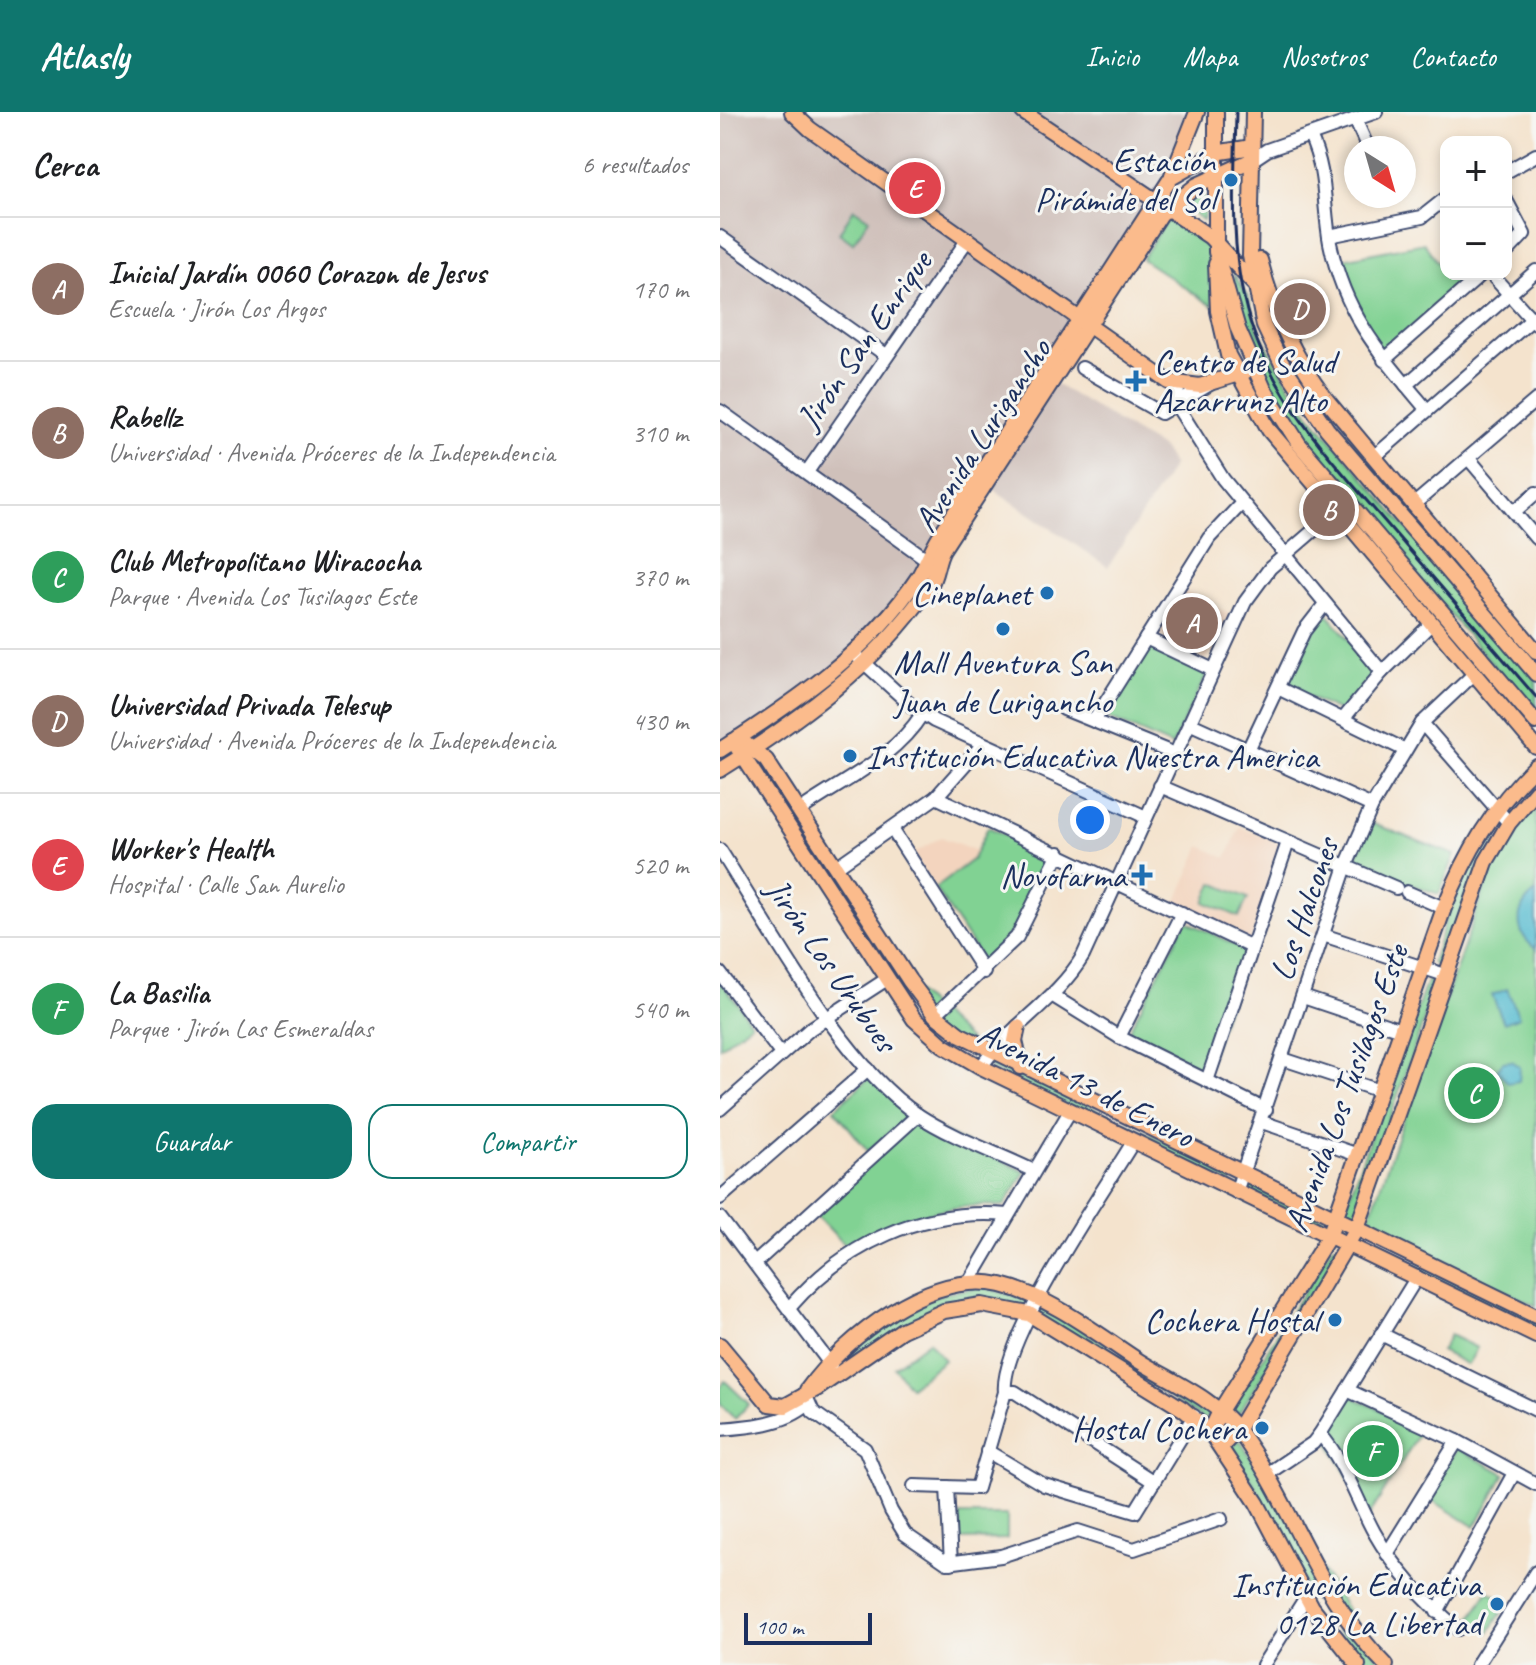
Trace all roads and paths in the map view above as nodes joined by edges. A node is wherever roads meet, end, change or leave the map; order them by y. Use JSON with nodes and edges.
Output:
{"nodes":[{"id":1,"x":792,"y":112,"type":"edge"},
{"id":2,"x":1023,"y":112,"type":"edge"},
{"id":3,"x":1197,"y":112,"type":"edge"},
{"id":4,"x":1216,"y":112,"type":"edge"},
{"id":5,"x":1253,"y":112,"type":"edge"},
{"id":6,"x":1376,"y":112,"type":"edge"},
{"id":7,"x":1044,"y":118,"type":"edge"},
{"id":8,"x":1355,"y":119,"type":"junction"},
{"id":9,"x":1310,"y":136,"type":"junction"},
{"id":10,"x":1363,"y":136,"type":"edge"},
{"id":11,"x":1215,"y":153,"type":"junction"},
{"id":12,"x":1536,"y":155,"type":"edge"},
{"id":13,"x":1252,"y":158,"type":"junction"},
{"id":14,"x":1512,"y":169,"type":"edge"},
{"id":15,"x":1215,"y":176,"type":"junction"},
{"id":16,"x":1171,"y":178,"type":"junction"},
{"id":17,"x":1162,"y":203,"type":"junction"},
{"id":18,"x":1440,"y":203,"type":"edge"},
{"id":19,"x":1512,"y":211,"type":"edge"},
{"id":20,"x":1329,"y":236,"type":"junction"},
{"id":21,"x":720,"y":237,"type":"edge"},
{"id":22,"x":968,"y":239,"type":"junction"},
{"id":23,"x":1216,"y":246,"type":"junction"},
{"id":24,"x":1512,"y":247,"type":"edge"},
{"id":25,"x":1536,"y":271,"type":"edge"},
{"id":26,"x":1475,"y":280,"type":"edge"},
{"id":27,"x":1496,"y":280,"type":"edge"},
{"id":28,"x":1256,"y":287,"type":"junction"},
{"id":29,"x":1509,"y":294,"type":"junction"},
{"id":30,"x":1535,"y":320,"type":"edge"},
{"id":31,"x":1084,"y":321,"type":"junction"},
{"id":32,"x":886,"y":355,"type":"junction"},
{"id":33,"x":1294,"y":356,"type":"junction"},
{"id":34,"x":1384,"y":360,"type":"junction"},
{"id":35,"x":1082,"y":368,"type":"dead end"},
{"id":36,"x":1236,"y":373,"type":"junction"},
{"id":37,"x":1257,"y":375,"type":"junction"},
{"id":38,"x":1213,"y":381,"type":"junction"},
{"id":39,"x":1406,"y":385,"type":"junction"},
{"id":40,"x":1178,"y":386,"type":"junction"},
{"id":41,"x":1536,"y":400,"type":"edge"},
{"id":42,"x":1177,"y":406,"type":"junction"},
{"id":43,"x":1427,"y":410,"type":"junction"},
{"id":44,"x":720,"y":411,"type":"edge"},
{"id":45,"x":1374,"y":457,"type":"junction"},
{"id":46,"x":1469,"y":459,"type":"junction"},
{"id":47,"x":807,"y":472,"type":"junction"},
{"id":48,"x":1536,"y":493,"type":"edge"},
{"id":49,"x":1241,"y":504,"type":"junction"},
{"id":50,"x":1413,"y":505,"type":"junction"},
{"id":51,"x":1335,"y":512,"type":"junction"},
{"id":52,"x":1514,"y":512,"type":"junction"},
{"id":53,"x":1536,"y":538,"type":"edge"},
{"id":54,"x":1284,"y":555,"type":"junction"},
{"id":55,"x":932,"y":562,"type":"junction"},
{"id":56,"x":1325,"y":604,"type":"junction"},
{"id":57,"x":1432,"y":623,"type":"junction"},
{"id":58,"x":1146,"y":638,"type":"junction"},
{"id":59,"x":1536,"y":651,"type":"edge"},
{"id":60,"x":859,"y":658,"type":"junction"},
{"id":61,"x":1213,"y":670,"type":"junction"},
{"id":62,"x":1382,"y":672,"type":"junction"},
{"id":63,"x":1475,"y":673,"type":"junction"},
{"id":64,"x":1536,"y":674,"type":"edge"},
{"id":65,"x":1278,"y":688,"type":"junction"},
{"id":66,"x":1064,"y":709,"type":"dead end"},
{"id":67,"x":922,"y":714,"type":"junction"},
{"id":68,"x":1344,"y":718,"type":"junction"},
{"id":69,"x":1094,"y":721,"type":"junction"},
{"id":70,"x":1536,"y":722,"type":"edge"},
{"id":71,"x":1189,"y":723,"type":"junction"},
{"id":72,"x":1422,"y":723,"type":"junction"},
{"id":73,"x":736,"y":740,"type":"junction"},
{"id":74,"x":983,"y":744,"type":"junction"},
{"id":75,"x":1536,"y":747,"type":"edge"},
{"id":76,"x":1403,"y":749,"type":"junction"},
{"id":77,"x":720,"y":750,"type":"edge"},
{"id":78,"x":1248,"y":750,"type":"junction"},
{"id":79,"x":748,"y":752,"type":"junction"},
{"id":80,"x":1175,"y":754,"type":"junction"},
{"id":81,"x":1536,"y":766,"type":"edge"},
{"id":82,"x":720,"y":770,"type":"edge"},
{"id":83,"x":1517,"y":785,"type":"junction"},
{"id":84,"x":1160,"y":786,"type":"junction"},
{"id":85,"x":1536,"y":791,"type":"edge"},
{"id":86,"x":936,"y":797,"type":"junction"},
{"id":87,"x":1372,"y":806,"type":"junction"},
{"id":88,"x":1496,"y":809,"type":"junction"},
{"id":89,"x":1520,"y":809,"type":"junction"},
{"id":90,"x":799,"y":811,"type":"junction"},
{"id":91,"x":1146,"y":817,"type":"junction"},
{"id":92,"x":1509,"y":823,"type":"junction"},
{"id":93,"x":892,"y":829,"type":"junction"},
{"id":94,"x":1288,"y":842,"type":"junction"},
{"id":95,"x":1059,"y":853,"type":"junction"},
{"id":96,"x":721,"y":855,"type":"edge"},
{"id":97,"x":1346,"y":866,"type":"junction"},
{"id":98,"x":836,"y":867,"type":"junction"},
{"id":99,"x":1117,"y":881,"type":"junction"},
{"id":100,"x":1444,"y":908,"type":"junction"},
{"id":101,"x":1182,"y":913,"type":"junction"},
{"id":102,"x":1323,"y":935,"type":"junction"},
{"id":103,"x":1252,"y":947,"type":"junction"},
{"id":104,"x":1423,"y":969,"type":"junction"},
{"id":105,"x":984,"y":972,"type":"junction"},
{"id":106,"x":720,"y":973,"type":"edge"},
{"id":107,"x":1445,"y":975,"type":"junction"},
{"id":108,"x":887,"y":979,"type":"junction"},
{"id":109,"x":1053,"y":996,"type":"junction"},
{"id":110,"x":1303,"y":997,"type":"junction"},
{"id":111,"x":940,"y":1010,"type":"junction"},
{"id":112,"x":827,"y":1016,"type":"junction"},
{"id":113,"x":1018,"y":1027,"type":"junction"},
{"id":114,"x":1401,"y":1030,"type":"junction"},
{"id":115,"x":1119,"y":1037,"type":"junction"},
{"id":116,"x":991,"y":1053,"type":"junction"},
{"id":117,"x":781,"y":1054,"type":"junction"},
{"id":118,"x":1283,"y":1059,"type":"junction"},
{"id":119,"x":981,"y":1067,"type":"junction"},
{"id":120,"x":1021,"y":1067,"type":"junction"},
{"id":121,"x":868,"y":1069,"type":"junction"},
{"id":122,"x":1207,"y":1081,"type":"junction"},
{"id":123,"x":1380,"y":1091,"type":"junction"},
{"id":124,"x":720,"y":1109,"type":"edge"},
{"id":125,"x":1070,"y":1111,"type":"junction"},
{"id":126,"x":918,"y":1115,"type":"junction"},
{"id":127,"x":1264,"y":1116,"type":"junction"},
{"id":128,"x":1130,"y":1147,"type":"junction"},
{"id":129,"x":1358,"y":1155,"type":"junction"},
{"id":130,"x":1034,"y":1171,"type":"junction"},
{"id":131,"x":1243,"y":1174,"type":"junction"},
{"id":132,"x":1236,"y":1192,"type":"junction"},
{"id":133,"x":720,"y":1198,"type":"edge"},
{"id":134,"x":1008,"y":1215,"type":"junction"},
{"id":135,"x":720,"y":1218,"type":"edge"},
{"id":136,"x":1336,"y":1218,"type":"junction"},
{"id":137,"x":1357,"y":1228,"type":"junction"},
{"id":138,"x":1329,"y":1236,"type":"junction"},
{"id":139,"x":1349,"y":1246,"type":"junction"},
{"id":140,"x":755,"y":1263,"type":"junction"},
{"id":141,"x":1417,"y":1277,"type":"junction"},
{"id":142,"x":968,"y":1284,"type":"junction"},
{"id":143,"x":1038,"y":1299,"type":"junction"},
{"id":144,"x":789,"y":1308,"type":"junction"},
{"id":145,"x":1029,"y":1314,"type":"junction"},
{"id":146,"x":1536,"y":1316,"type":"edge"},
{"id":147,"x":1381,"y":1334,"type":"junction"},
{"id":148,"x":1536,"y":1336,"type":"edge"},
{"id":149,"x":720,"y":1345,"type":"edge"},
{"id":150,"x":831,"y":1365,"type":"junction"},
{"id":151,"x":1347,"y":1390,"type":"junction"},
{"id":152,"x":1005,"y":1392,"type":"junction"},
{"id":153,"x":806,"y":1400,"type":"junction"},
{"id":154,"x":1536,"y":1410,"type":"edge"},
{"id":155,"x":1220,"y":1411,"type":"junction"},
{"id":156,"x":1194,"y":1416,"type":"junction"},
{"id":157,"x":720,"y":1429,"type":"edge"},
{"id":158,"x":1238,"y":1429,"type":"junction"},
{"id":159,"x":1210,"y":1432,"type":"junction"},
{"id":160,"x":1320,"y":1434,"type":"junction"},
{"id":161,"x":1457,"y":1441,"type":"junction"},
{"id":162,"x":1221,"y":1447,"type":"junction"},
{"id":163,"x":987,"y":1451,"type":"junction"},
{"id":164,"x":1514,"y":1473,"type":"junction"},
{"id":165,"x":1267,"y":1474,"type":"junction"},
{"id":166,"x":1154,"y":1482,"type":"junction"},
{"id":167,"x":1536,"y":1484,"type":"edge"},
{"id":168,"x":914,"y":1486,"type":"dead end"},
{"id":169,"x":947,"y":1487,"type":"junction"},
{"id":170,"x":1221,"y":1519,"type":"dead end"},
{"id":171,"x":1387,"y":1554,"type":"junction"},
{"id":172,"x":951,"y":1563,"type":"junction"},
{"id":173,"x":1536,"y":1572,"type":"edge"},
{"id":174,"x":1306,"y":1597,"type":"junction"},
{"id":175,"x":1437,"y":1612,"type":"junction"},
{"id":176,"x":1458,"y":1629,"type":"dead end"},
{"id":177,"x":1263,"y":1665,"type":"edge"},
{"id":178,"x":1358,"y":1665,"type":"edge"},
{"id":179,"x":1386,"y":1665,"type":"edge"},
{"id":180,"x":1477,"y":1665,"type":"edge"}],
"edges":[{"from":1,"to":22,"type":"main road"},
{"from":2,"to":7,"type":"main road"},
{"from":3,"to":16,"type":"main road"},
{"from":4,"to":11,"type":"main road"},
{"from":5,"to":13,"type":"main road"},
{"from":6,"to":8,"type":"street"},
{"from":7,"to":17,"type":"main road"},
{"from":8,"to":9,"type":"street"},
{"from":8,"to":10,"type":"street"},
{"from":9,"to":13,"type":"street"},
{"from":9,"to":20,"type":"street"},
{"from":11,"to":13,"type":"main road","name":"Avenida Lurigancho"},
{"from":11,"to":15,"type":"main road"},
{"from":11,"to":16,"type":"main road","name":"Avenida Lurigancho"},
{"from":12,"to":14,"type":"street"},
{"from":13,"to":15,"type":"main road","name":"Avenida Lurigancho"},
{"from":13,"to":28,"type":"main road"},
{"from":13,"to":33,"type":"main road"},
{"from":15,"to":17,"type":"main road","name":"Avenida Lurigancho"},
{"from":15,"to":23,"type":"main road"},
{"from":16,"to":17,"type":"main road","name":"Avenida Lurigancho"},
{"from":17,"to":23,"type":"main road"},
{"from":17,"to":31,"type":"main road","name":"Avenida Lurigancho"},
{"from":18,"to":20,"type":"street"},
{"from":19,"to":24,"type":"street"},
{"from":20,"to":34,"type":"street"},
{"from":21,"to":32,"type":"street"},
{"from":22,"to":31,"type":"main road"},
{"from":22,"to":32,"type":"street","name":"Jirón San Enrique"},
{"from":23,"to":28,"type":"main road"},
{"from":23,"to":36,"type":"main road"},
{"from":23,"to":37,"type":"main road"},
{"from":25,"to":29,"type":"street"},
{"from":26,"to":34,"type":"street"},
{"from":27,"to":29,"type":"street"},
{"from":28,"to":33,"type":"main road"},
{"from":28,"to":64,"type":"main road"},
{"from":29,"to":30,"type":"street"},
{"from":29,"to":39,"type":"street"},
{"from":30,"to":43,"type":"street"},
{"from":31,"to":40,"type":"main road"},
{"from":31,"to":55,"type":"main road","name":"Avenida Lurigancho"},
{"from":32,"to":47,"type":"street","name":"Jirón San Enrique"},
{"from":33,"to":45,"type":"main road"},
{"from":34,"to":39,"type":"street"},
{"from":35,"to":42,"type":"street"},
{"from":36,"to":37,"type":"main road"},
{"from":36,"to":38,"type":"main road"},
{"from":36,"to":51,"type":"main road"},
{"from":37,"to":70,"type":"main road"},
{"from":38,"to":40,"type":"main road"},
{"from":38,"to":42,"type":"street"},
{"from":39,"to":43,"type":"street"},
{"from":40,"to":42,"type":"street"},
{"from":41,"to":46,"type":"street"},
{"from":42,"to":49,"type":"street"},
{"from":43,"to":45,"type":"street"},
{"from":44,"to":47,"type":"street"},
{"from":45,"to":50,"type":"main road"},
{"from":46,"to":50,"type":"street"},
{"from":46,"to":52,"type":"street"},
{"from":47,"to":55,"type":"street"},
{"from":48,"to":52,"type":"street"},
{"from":49,"to":54,"type":"street"},
{"from":49,"to":58,"type":"street"},
{"from":50,"to":59,"type":"main road"},
{"from":51,"to":54,"type":"street"},
{"from":51,"to":57,"type":"main road"},
{"from":52,"to":53,"type":"street"},
{"from":54,"to":56,"type":"street"},
{"from":54,"to":61,"type":"street"},
{"from":55,"to":60,"type":"main road","name":"Avenida Lurigancho"},
{"from":56,"to":62,"type":"street"},
{"from":56,"to":65,"type":"street"},
{"from":57,"to":62,"type":"street"},
{"from":57,"to":63,"type":"main road"},
{"from":58,"to":61,"type":"street"},
{"from":58,"to":69,"type":"street"},
{"from":60,"to":67,"type":"street"},
{"from":60,"to":73,"type":"main road","name":"Avenida Lurigancho"},
{"from":60,"to":79,"type":"main road","name":"Avenida Lurigancho"},
{"from":61,"to":71,"type":"street"},
{"from":62,"to":68,"type":"street"},
{"from":63,"to":72,"type":"street","name":"Los Halcones"},
{"from":63,"to":75,"type":"main road"},
{"from":65,"to":68,"type":"street"},
{"from":65,"to":78,"type":"street"},
{"from":66,"to":69,"type":"street"},
{"from":67,"to":74,"type":"street"},
{"from":67,"to":90,"type":"street"},
{"from":68,"to":76,"type":"street"},
{"from":69,"to":80,"type":"street"},
{"from":71,"to":78,"type":"street"},
{"from":71,"to":80,"type":"street"},
{"from":72,"to":76,"type":"street","name":"Los Halcones"},
{"from":72,"to":88,"type":"street"},
{"from":73,"to":77,"type":"main road","name":"Avenida Lurigancho"},
{"from":73,"to":79,"type":"main road","name":"Avenida 13 de Enero"},
{"from":74,"to":86,"type":"street"},
{"from":74,"to":91,"type":"street"},
{"from":76,"to":87,"type":"street","name":"Los Halcones"},
{"from":78,"to":87,"type":"street"},
{"from":79,"to":82,"type":"main road","name":"Avenida Lurigancho"},
{"from":79,"to":90,"type":"main road","name":"Avenida 13 de Enero"},
{"from":79,"to":108,"type":"main road","name":"Avenida 13 de Enero"},
{"from":80,"to":84,"type":"street"},
{"from":81,"to":83,"type":"main road","name":"Avenida Los Tusilagos Este"},
{"from":83,"to":88,"type":"main road","name":"Avenida Los Tusilagos Este"},
{"from":83,"to":89,"type":"street"},
{"from":84,"to":91,"type":"street"},
{"from":84,"to":94,"type":"street"},
{"from":85,"to":89,"type":"main road","name":"Avenida Los Tusilagos Este"},
{"from":86,"to":93,"type":"street"},
{"from":86,"to":95,"type":"street"},
{"from":87,"to":97,"type":"street","name":"Los Halcones"},
{"from":88,"to":92,"type":"street"},
{"from":88,"to":100,"type":"main road","name":"Avenida Los Tusilagos Este"},
{"from":89,"to":92,"type":"main road","name":"Avenida Los Tusilagos Este"},
{"from":90,"to":98,"type":"main road","name":"Avenida 13 de Enero"},
{"from":91,"to":99,"type":"street"},
{"from":92,"to":107,"type":"main road","name":"Avenida Los Tusilagos Este"},
{"from":93,"to":98,"type":"street"},
{"from":93,"to":105,"type":"street"},
{"from":94,"to":97,"type":"street"},
{"from":94,"to":103,"type":"street"},
{"from":95,"to":99,"type":"street"},
{"from":95,"to":105,"type":"street"},
{"from":96,"to":112,"type":"street","name":"Jirón Los Urubues"},
{"from":97,"to":100,"type":"street"},
{"from":97,"to":102,"type":"street","name":"Los Halcones"},
{"from":98,"to":111,"type":"main road","name":"Avenida 13 de Enero"},
{"from":99,"to":101,"type":"street"},
{"from":99,"to":109,"type":"street"},
{"from":100,"to":104,"type":"main road","name":"Avenida Los Tusilagos Este"},
{"from":101,"to":103,"type":"street"},
{"from":101,"to":115,"type":"street"},
{"from":102,"to":104,"type":"street"},
{"from":102,"to":110,"type":"street","name":"Los Halcones"},
{"from":103,"to":122,"type":"street"},
{"from":104,"to":107,"type":"street"},
{"from":104,"to":114,"type":"main road","name":"Avenida Los Tusilagos Este"},
{"from":105,"to":111,"type":"street"},
{"from":106,"to":117,"type":"street"},
{"from":107,"to":137,"type":"main road","name":"Avenida Los Tusilagos Este"},
{"from":108,"to":112,"type":"street"},
{"from":108,"to":119,"type":"main road","name":"Avenida 13 de Enero"},
{"from":109,"to":113,"type":"street"},
{"from":109,"to":115,"type":"street"},
{"from":110,"to":114,"type":"street"},
{"from":110,"to":118,"type":"street","name":"Los Halcones"},
{"from":111,"to":116,"type":"main road","name":"Avenida 13 de Enero"},
{"from":112,"to":117,"type":"street"},
{"from":112,"to":121,"type":"street","name":"Jirón Los Urubues"},
{"from":113,"to":116,"type":"street"},
{"from":113,"to":120,"type":"main road"},
{"from":114,"to":123,"type":"main road","name":"Avenida Los Tusilagos Este"},
{"from":115,"to":122,"type":"street"},
{"from":116,"to":119,"type":"street"},
{"from":116,"to":120,"type":"main road","name":"Avenida 13 de Enero"},
{"from":117,"to":124,"type":"street"},
{"from":118,"to":123,"type":"street"},
{"from":118,"to":127,"type":"street","name":"Los Halcones"},
{"from":119,"to":125,"type":"main road","name":"Avenida 13 de Enero"},
{"from":120,"to":131,"type":"main road","name":"Avenida 13 de Enero"},
{"from":121,"to":126,"type":"street","name":"Jirón Los Urubues"},
{"from":121,"to":133,"type":"street"},
{"from":122,"to":127,"type":"street"},
{"from":123,"to":129,"type":"main road","name":"Avenida Los Tusilagos Este"},
{"from":125,"to":128,"type":"main road","name":"Avenida 13 de Enero"},
{"from":125,"to":130,"type":"street"},
{"from":126,"to":130,"type":"street","name":"Jirón Los Urubues"},
{"from":126,"to":140,"type":"street"},
{"from":127,"to":129,"type":"street"},
{"from":127,"to":131,"type":"street","name":"Los Halcones"},
{"from":128,"to":132,"type":"main road","name":"Avenida 13 de Enero"},
{"from":128,"to":143,"type":"street"},
{"from":129,"to":136,"type":"main road","name":"Avenida Los Tusilagos Este"},
{"from":130,"to":134,"type":"street"},
{"from":131,"to":132,"type":"street","name":"Los Halcones"},
{"from":131,"to":136,"type":"main road","name":"Avenida 13 de Enero"},
{"from":132,"to":138,"type":"main road","name":"Avenida 13 de Enero"},
{"from":134,"to":142,"type":"street"},
{"from":134,"to":144,"type":"street"},
{"from":135,"to":140,"type":"street"},
{"from":136,"to":137,"type":"main road","name":"Avenida 13 de Enero"},
{"from":136,"to":138,"type":"main road","name":"Avenida Los Tusilagos Este"},
{"from":137,"to":139,"type":"main road","name":"Avenida Los Tusilagos Este"},
{"from":137,"to":146,"type":"main road","name":"Avenida 13 de Enero"},
{"from":138,"to":139,"type":"main road","name":"Avenida 13 de Enero"},
{"from":138,"to":155,"type":"main road","name":"Avenida Los Tusilagos Este"},
{"from":139,"to":141,"type":"main road","name":"Avenida 13 de Enero"},
{"from":139,"to":158,"type":"main road","name":"Avenida Los Tusilagos Este"},
{"from":140,"to":144,"type":"street"},
{"from":141,"to":147,"type":"street"},
{"from":141,"to":148,"type":"main road","name":"Avenida 13 de Enero"},
{"from":142,"to":143,"type":"main road"},
{"from":142,"to":150,"type":"main road"},
{"from":143,"to":145,"type":"street"},
{"from":143,"to":155,"type":"main road"},
{"from":144,"to":150,"type":"street"},
{"from":145,"to":152,"type":"street"},
{"from":145,"to":153,"type":"main road"},
{"from":145,"to":156,"type":"main road"},
{"from":147,"to":151,"type":"street"},
{"from":147,"to":154,"type":"street"},
{"from":149,"to":153,"type":"main road"},
{"from":150,"to":153,"type":"main road"},
{"from":151,"to":160,"type":"street"},
{"from":151,"to":161,"type":"street"},
{"from":152,"to":163,"type":"street"},
{"from":152,"to":166,"type":"street"},
{"from":153,"to":157,"type":"street"},
{"from":153,"to":172,"type":"street"},
{"from":155,"to":158,"type":"main road"},
{"from":155,"to":159,"type":"main road","name":"Avenida Los Tusilagos Este"},
{"from":156,"to":159,"type":"main road"},
{"from":156,"to":166,"type":"street"},
{"from":158,"to":162,"type":"main road","name":"Avenida Los Tusilagos Este"},
{"from":158,"to":165,"type":"main road"},
{"from":159,"to":162,"type":"main road"},
{"from":160,"to":165,"type":"street"},
{"from":160,"to":171,"type":"street"},
{"from":161,"to":164,"type":"street"},
{"from":161,"to":171,"type":"street"},
{"from":162,"to":174,"type":"main road"},
{"from":163,"to":166,"type":"street"},
{"from":163,"to":169,"type":"street"},
{"from":164,"to":167,"type":"street"},
{"from":164,"to":175,"type":"street"},
{"from":165,"to":179,"type":"main road"},
{"from":168,"to":169,"type":"street"},
{"from":169,"to":172,"type":"street"},
{"from":170,"to":172,"type":"street"},
{"from":171,"to":175,"type":"street"},
{"from":173,"to":180,"type":"street"},
{"from":174,"to":177,"type":"street"},
{"from":174,"to":178,"type":"main road"},
{"from":175,"to":176,"type":"street"}]}
